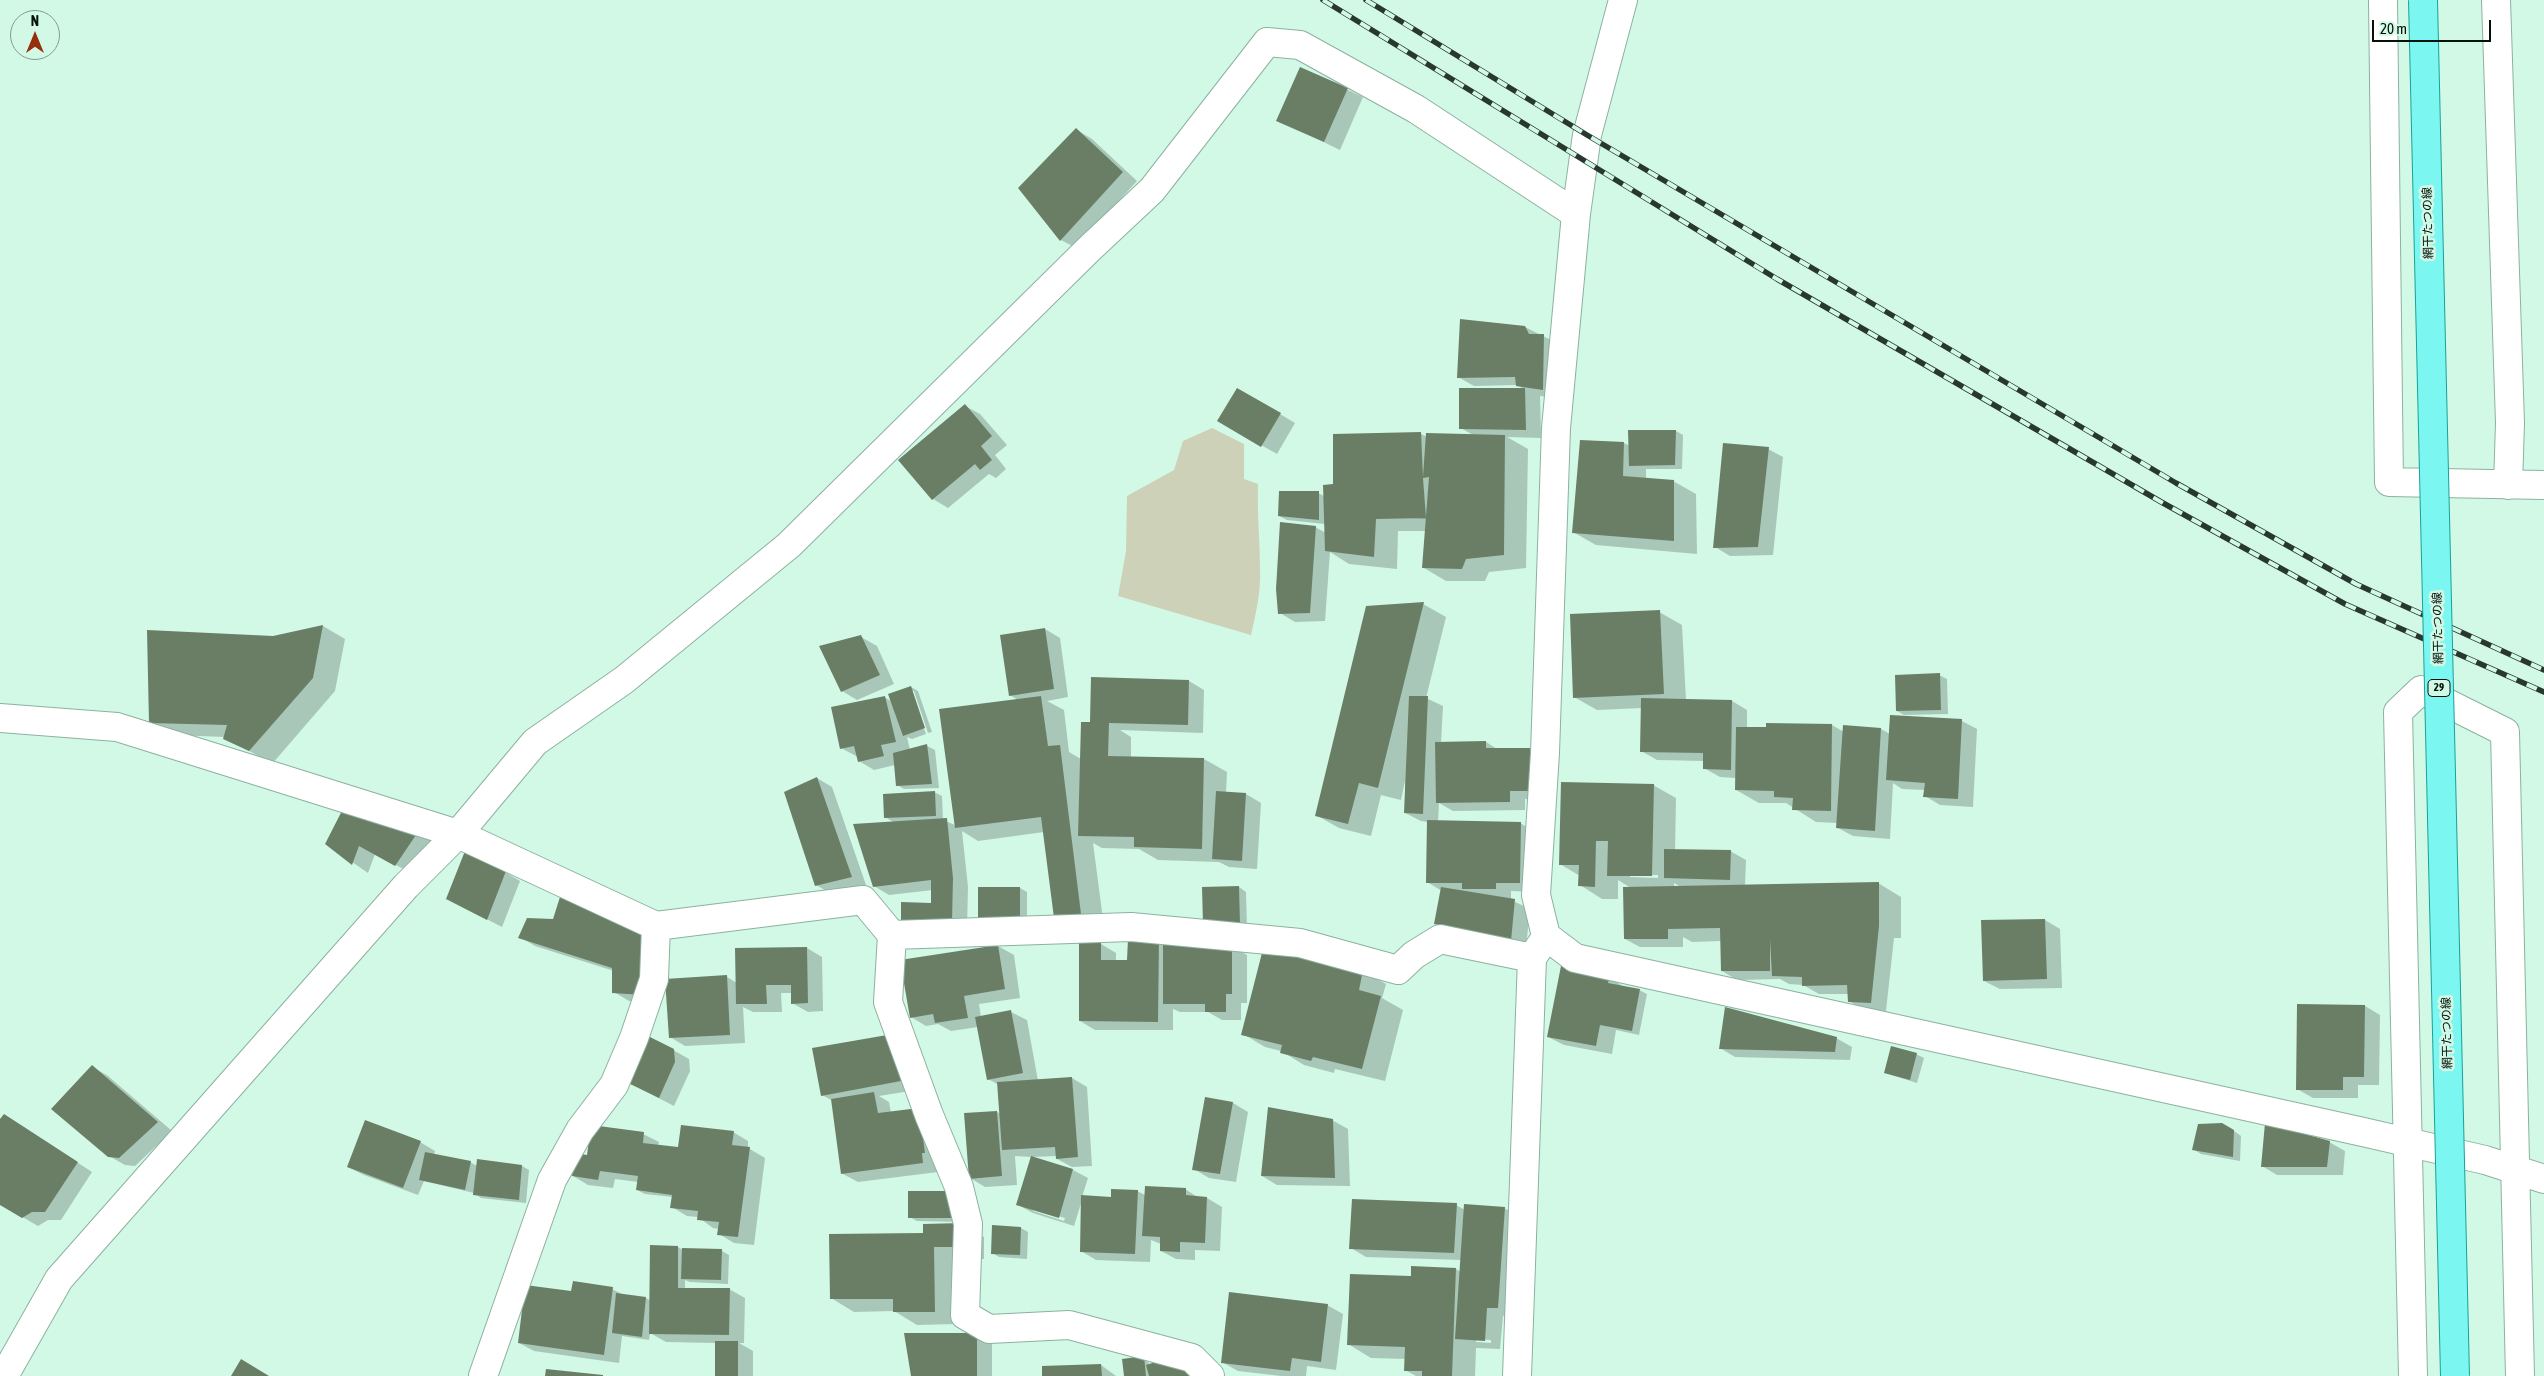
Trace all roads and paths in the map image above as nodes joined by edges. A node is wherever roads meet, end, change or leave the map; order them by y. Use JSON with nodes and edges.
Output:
{"nodes":[{"id":1,"x":1623,"y":0,"type":"edge"},
{"id":2,"x":2383,"y":0,"type":"edge"},
{"id":3,"x":2423,"y":0,"type":"edge"},
{"id":4,"x":2496,"y":0,"type":"edge"},
{"id":5,"x":1576,"y":214,"type":"junction"},
{"id":6,"x":2508,"y":485,"type":"junction"},
{"id":7,"x":2544,"y":485,"type":"edge"},
{"id":8,"x":0,"y":718,"type":"edge"},
{"id":9,"x":458,"y":834,"type":"junction"},
{"id":10,"x":656,"y":926,"type":"junction"},
{"id":11,"x":892,"y":935,"type":"junction"},
{"id":12,"x":1539,"y":947,"type":"junction"},
{"id":13,"x":2407,"y":1142,"type":"junction"},
{"id":14,"x":2515,"y":1170,"type":"junction"},
{"id":15,"x":2544,"y":1179,"type":"edge"},
{"id":16,"x":4,"y":1376,"type":"edge"},
{"id":17,"x":483,"y":1376,"type":"edge"},
{"id":18,"x":1210,"y":1376,"type":"edge"},
{"id":19,"x":1517,"y":1376,"type":"edge"},
{"id":20,"x":2413,"y":1376,"type":"edge"},
{"id":21,"x":2455,"y":1376,"type":"edge"},
{"id":22,"x":2520,"y":1376,"type":"edge"}],
"edges":[{"from":1,"to":5,"type":"street"},
{"from":2,"to":6,"type":"street"},
{"from":3,"to":21,"type":"main road","name":"網干たつの線","number":"29","bridge":true},
{"from":4,"to":6,"type":"street"},
{"from":5,"to":9,"type":"street"},
{"from":5,"to":12,"type":"street"},
{"from":6,"to":7,"type":"street"},
{"from":8,"to":9,"type":"street"},
{"from":9,"to":10,"type":"street"},
{"from":9,"to":16,"type":"street"},
{"from":10,"to":11,"type":"street"},
{"from":10,"to":17,"type":"street"},
{"from":11,"to":12,"type":"street"},
{"from":11,"to":18,"type":"street"},
{"from":12,"to":13,"type":"street"},
{"from":12,"to":19,"type":"street"},
{"from":13,"to":14,"type":"street"},
{"from":13,"to":14,"type":"street"},
{"from":13,"to":20,"type":"street"},
{"from":14,"to":15,"type":"street"},
{"from":14,"to":22,"type":"street"}]}
